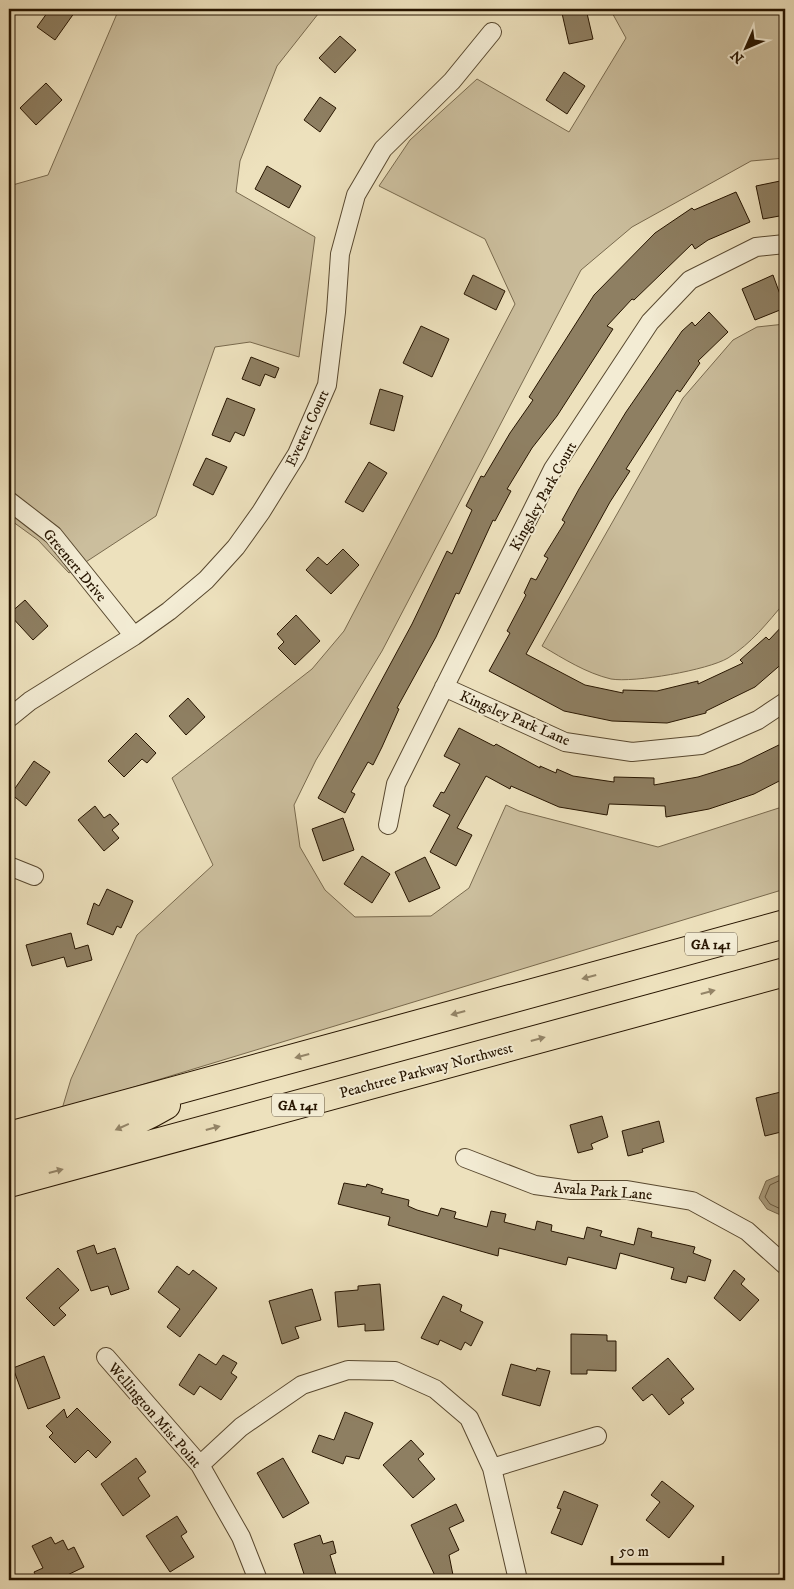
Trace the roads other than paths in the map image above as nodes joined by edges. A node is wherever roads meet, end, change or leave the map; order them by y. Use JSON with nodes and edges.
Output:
{"nodes":[{"id":1,"x":492,"y":32,"type":"dead end"},
{"id":2,"x":785,"y":244,"type":"edge"},
{"id":3,"x":9,"y":501,"type":"edge"},
{"id":4,"x":134,"y":636,"type":"junction"},
{"id":5,"x":444,"y":687,"type":"junction"},
{"id":6,"x":785,"y":702,"type":"edge"},
{"id":7,"x":9,"y":718,"type":"edge"},
{"id":8,"x":388,"y":825,"type":"dead end"},
{"id":9,"x":9,"y":866,"type":"edge"},
{"id":10,"x":34,"y":876,"type":"dead end"},
{"id":11,"x":785,"y":908,"type":"edge"},
{"id":12,"x":785,"y":924,"type":"edge"},
{"id":13,"x":636,"y":965,"type":"junction"},
{"id":14,"x":785,"y":972,"type":"edge"},
{"id":15,"x":194,"y":1085,"type":"junction"},
{"id":16,"x":9,"y":1136,"type":"edge"},
{"id":17,"x":465,"y":1158,"type":"dead end"},
{"id":18,"x":9,"y":1163,"type":"edge"},
{"id":19,"x":9,"y":1183,"type":"edge"},
{"id":20,"x":785,"y":1264,"type":"edge"},
{"id":21,"x":106,"y":1356,"type":"dead end"},
{"id":22,"x":597,"y":1436,"type":"dead end"},
{"id":23,"x":200,"y":1464,"type":"junction"},
{"id":24,"x":492,"y":1468,"type":"junction"},
{"id":25,"x":258,"y":1580,"type":"edge"},
{"id":26,"x":518,"y":1580,"type":"edge"}],
"edges":[{"from":1,"to":4,"type":"street","name":"Everett Court"},
{"from":2,"to":5,"type":"street","name":"Kingsley Park Court"},
{"from":3,"to":4,"type":"street","name":"Greenert Drive"},
{"from":4,"to":7,"type":"street","name":"Everett Court"},
{"from":5,"to":6,"type":"street","name":"Kingsley Park Lane"},
{"from":5,"to":8,"type":"street","name":"Kingsley Park Court"},
{"from":9,"to":10,"type":"street"},
{"from":11,"to":13,"type":"highway"},
{"from":12,"to":13,"type":"highway","number":"GA 141"},
{"from":13,"to":15,"type":"highway","number":"GA 141","one_way":true},
{"from":19,"to":14,"type":"highway","name":"Peachtree Parkway Northwest","number":"GA 141","one_way":true},
{"from":15,"to":16,"type":"highway","number":"GA 141"},
{"from":15,"to":18,"type":"highway","one_way":true},
{"from":17,"to":20,"type":"street","name":"Avala Park Lane"},
{"from":21,"to":23,"type":"street","name":"Wellington Mist Point"},
{"from":22,"to":24,"type":"street"},
{"from":23,"to":24,"type":"street"},
{"from":23,"to":25,"type":"street","name":"Wellington Mist Point"},
{"from":24,"to":26,"type":"street"}]}
